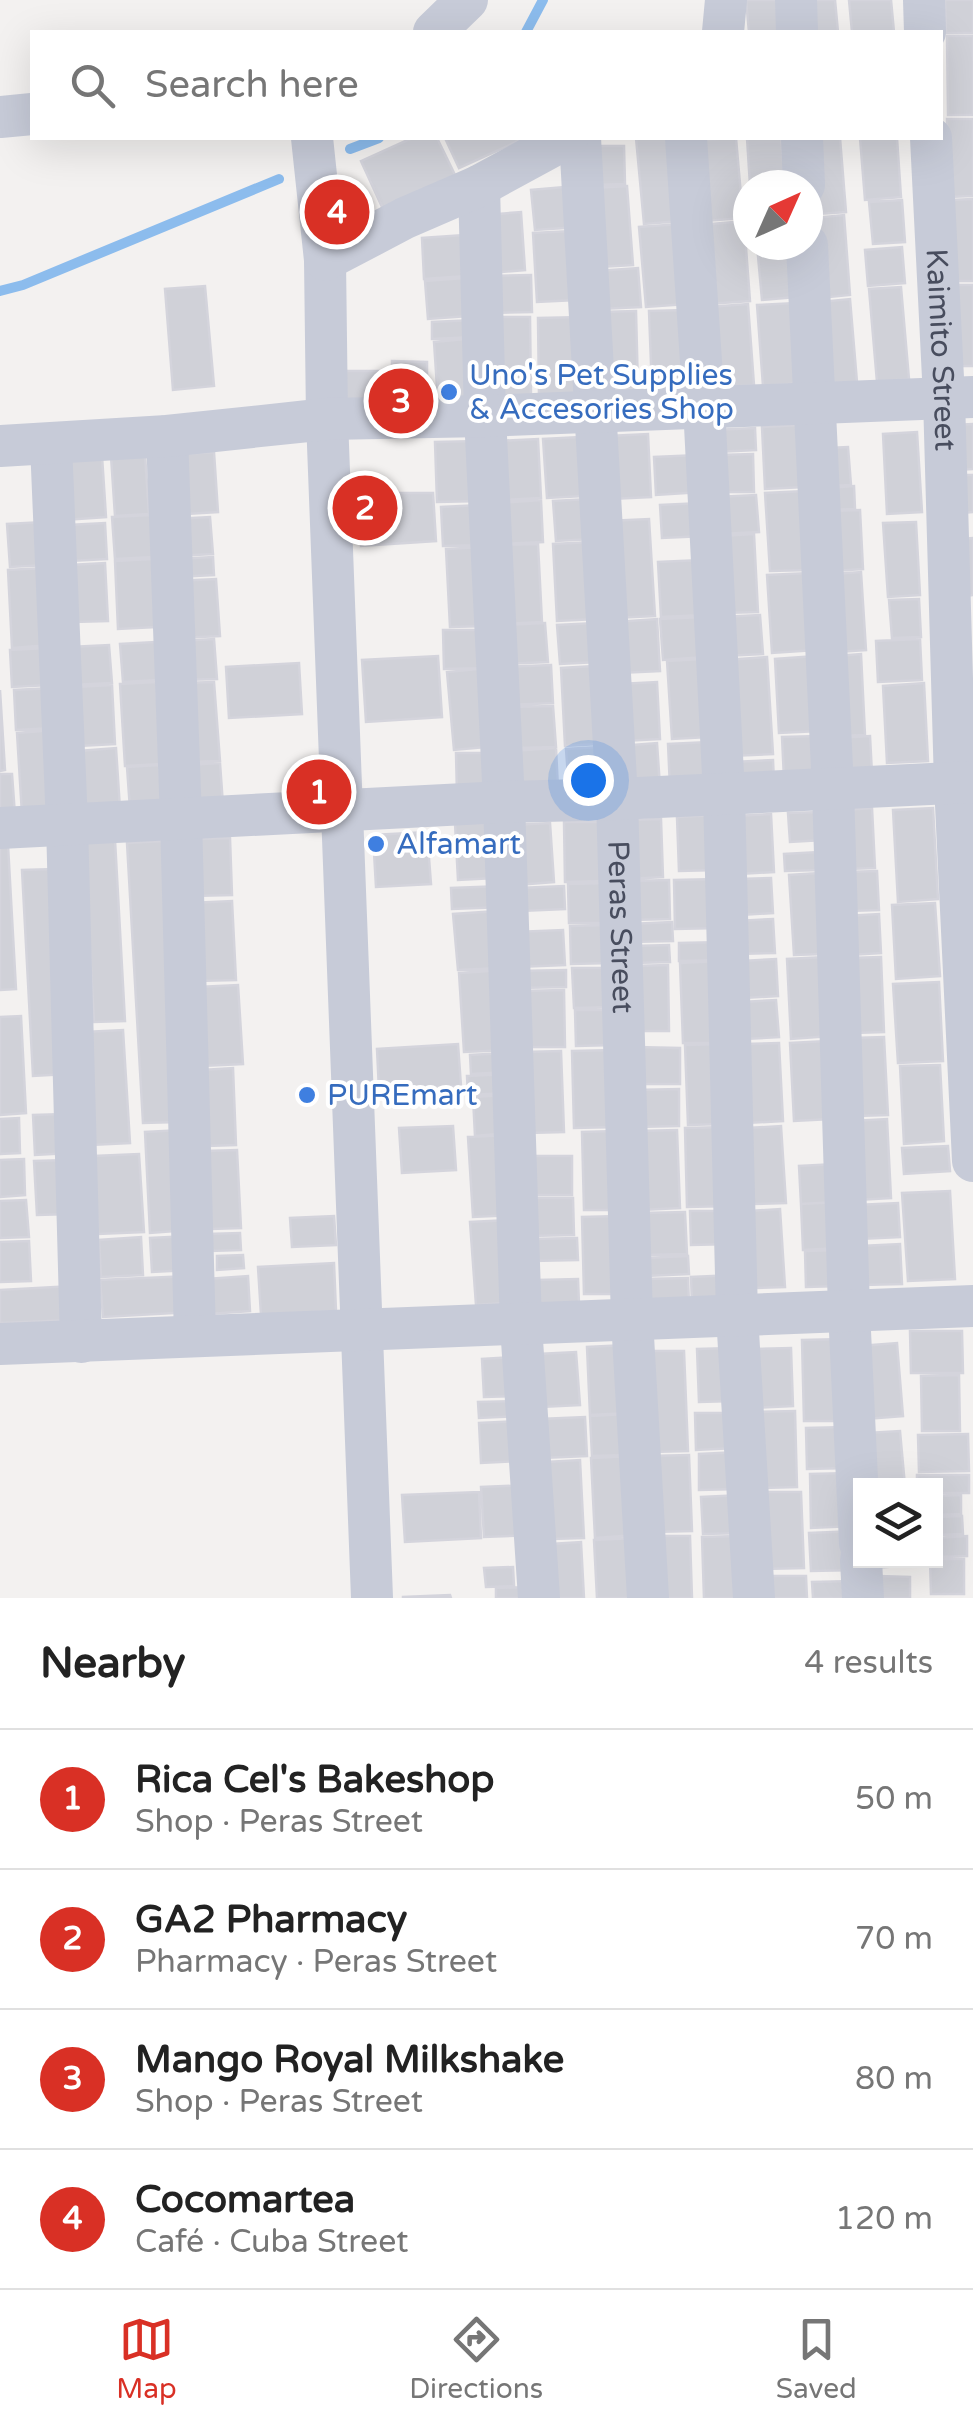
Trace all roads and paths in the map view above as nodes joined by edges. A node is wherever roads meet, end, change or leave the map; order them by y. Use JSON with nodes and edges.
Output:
{"nodes":[{"id":1,"x":467,"y":0,"type":"edge"},
{"id":2,"x":726,"y":0,"type":"edge"},
{"id":3,"x":796,"y":0,"type":"edge"},
{"id":4,"x":924,"y":0,"type":"edge"},
{"id":5,"x":436,"y":30,"type":"edge"},
{"id":6,"x":723,"y":30,"type":"edge"},
{"id":7,"x":797,"y":30,"type":"edge"},
{"id":8,"x":926,"y":30,"type":"edge"},
{"id":9,"x":30,"y":114,"type":"edge"},
{"id":10,"x":0,"y":117,"type":"edge"},
{"id":11,"x":312,"y":140,"type":"edge"},
{"id":12,"x":563,"y":140,"type":"edge"},
{"id":13,"x":580,"y":140,"type":"edge"},
{"id":14,"x":686,"y":140,"type":"edge"},
{"id":15,"x":802,"y":140,"type":"edge"},
{"id":16,"x":931,"y":140,"type":"edge"},
{"id":17,"x":803,"y":170,"type":"edge"},
{"id":18,"x":480,"y":186,"type":"junction"},
{"id":19,"x":324,"y":260,"type":"junction"},
{"id":20,"x":808,"y":260,"type":"edge"},
{"id":21,"x":959,"y":397,"type":"edge"},
{"id":22,"x":814,"y":403,"type":"junction"},
{"id":23,"x":704,"y":406,"type":"junction"},
{"id":24,"x":596,"y":411,"type":"junction"},
{"id":25,"x":485,"y":416,"type":"junction"},
{"id":26,"x":327,"y":419,"type":"junction"},
{"id":27,"x":167,"y":436,"type":"junction"},
{"id":28,"x":52,"y":444,"type":"junction"},
{"id":29,"x":0,"y":446,"type":"edge"},
{"id":30,"x":964,"y":783,"type":"edge"},
{"id":31,"x":833,"y":790,"type":"junction"},
{"id":32,"x":724,"y":794,"type":"junction"},
{"id":33,"x":617,"y":800,"type":"junction"},
{"id":34,"x":504,"y":802,"type":"junction"},
{"id":35,"x":341,"y":812,"type":"junction"},
{"id":36,"x":182,"y":819,"type":"junction"},
{"id":37,"x":67,"y":824,"type":"junction"},
{"id":38,"x":0,"y":828,"type":"edge"},
{"id":39,"x":973,"y":1161,"type":"edge"},
{"id":40,"x":973,"y":1306,"type":"edge"},
{"id":41,"x":849,"y":1310,"type":"junction"},
{"id":42,"x":737,"y":1315,"type":"junction"},
{"id":43,"x":632,"y":1319,"type":"junction"},
{"id":44,"x":521,"y":1325,"type":"junction"},
{"id":45,"x":360,"y":1330,"type":"junction"},
{"id":46,"x":195,"y":1336,"type":"junction"},
{"id":47,"x":81,"y":1342,"type":"junction"},
{"id":48,"x":0,"y":1344,"type":"edge"},
{"id":49,"x":857,"y":1478,"type":"edge"},
{"id":50,"x":861,"y":1568,"type":"edge"},
{"id":51,"x":372,"y":1598,"type":"edge"},
{"id":52,"x":539,"y":1598,"type":"edge"},
{"id":53,"x":648,"y":1598,"type":"edge"},
{"id":54,"x":754,"y":1598,"type":"edge"},
{"id":55,"x":863,"y":1598,"type":"edge"}],
"edges":[{"from":1,"to":5,"type":"street"},
{"from":2,"to":6,"type":"street"},
{"from":3,"to":7,"type":"street"},
{"from":4,"to":8,"type":"street"},
{"from":9,"to":10,"type":"street"},
{"from":11,"to":19,"type":"street"},
{"from":12,"to":18,"type":"street"},
{"from":13,"to":24,"type":"street","name":"Peras Street"},
{"from":14,"to":23,"type":"street"},
{"from":15,"to":17,"type":"street"},
{"from":16,"to":21,"type":"street","name":"Kaimito Street"},
{"from":18,"to":19,"type":"street"},
{"from":18,"to":25,"type":"street"},
{"from":19,"to":26,"type":"street"},
{"from":20,"to":22,"type":"street"},
{"from":21,"to":22,"type":"street"},
{"from":21,"to":30,"type":"street","name":"Kaimito Street"},
{"from":22,"to":23,"type":"street"},
{"from":22,"to":31,"type":"street"},
{"from":23,"to":24,"type":"street"},
{"from":23,"to":32,"type":"street"},
{"from":24,"to":25,"type":"street"},
{"from":24,"to":33,"type":"street","name":"Peras Street"},
{"from":25,"to":26,"type":"street"},
{"from":25,"to":34,"type":"street"},
{"from":26,"to":27,"type":"street"},
{"from":26,"to":35,"type":"street"},
{"from":27,"to":28,"type":"street"},
{"from":27,"to":36,"type":"street"},
{"from":28,"to":29,"type":"street"},
{"from":28,"to":37,"type":"street"},
{"from":30,"to":31,"type":"street"},
{"from":30,"to":39,"type":"street","name":"Kaimito Street"},
{"from":31,"to":32,"type":"street"},
{"from":31,"to":41,"type":"street"},
{"from":32,"to":33,"type":"street"},
{"from":32,"to":42,"type":"street"},
{"from":33,"to":34,"type":"street"},
{"from":33,"to":43,"type":"street","name":"Peras Street"},
{"from":34,"to":35,"type":"street"},
{"from":34,"to":44,"type":"street"},
{"from":35,"to":36,"type":"street"},
{"from":35,"to":45,"type":"street"},
{"from":36,"to":37,"type":"street"},
{"from":36,"to":46,"type":"street"},
{"from":37,"to":38,"type":"street"},
{"from":37,"to":47,"type":"street"},
{"from":40,"to":41,"type":"street"},
{"from":41,"to":42,"type":"street"},
{"from":41,"to":49,"type":"street"},
{"from":42,"to":43,"type":"street"},
{"from":42,"to":54,"type":"street"},
{"from":43,"to":44,"type":"street"},
{"from":43,"to":53,"type":"street","name":"Peras Street"},
{"from":44,"to":45,"type":"street"},
{"from":44,"to":52,"type":"street"},
{"from":45,"to":46,"type":"street"},
{"from":45,"to":51,"type":"street"},
{"from":46,"to":47,"type":"street"},
{"from":47,"to":48,"type":"street"},
{"from":50,"to":55,"type":"street"}]}
